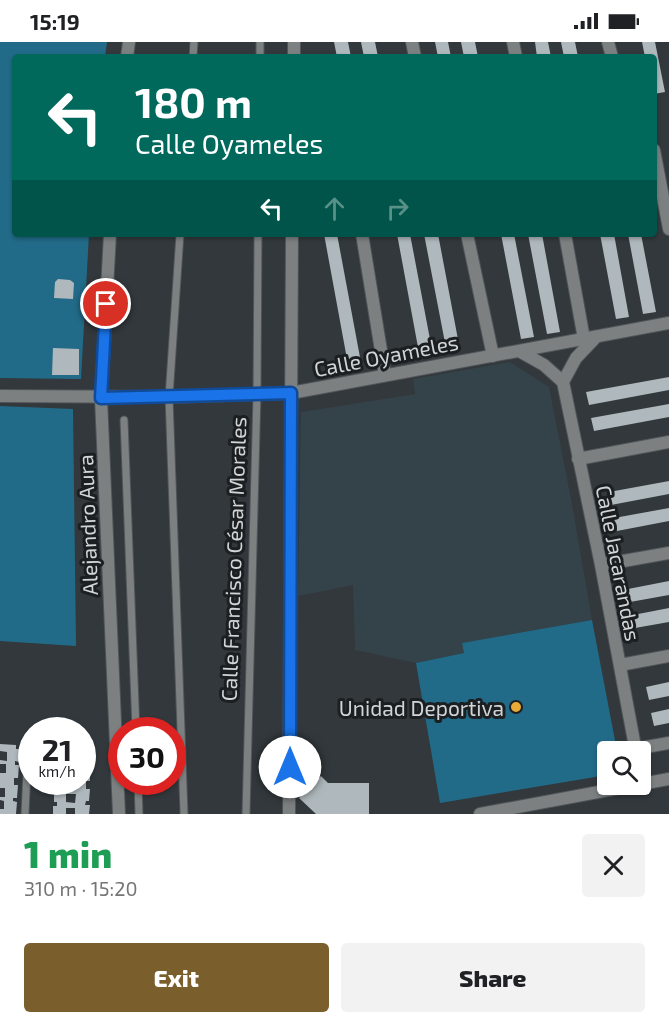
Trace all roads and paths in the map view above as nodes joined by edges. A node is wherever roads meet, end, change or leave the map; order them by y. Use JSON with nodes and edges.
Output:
{"nodes":[{"id":1,"x":657,"y":166,"type":"edge"},
{"id":2,"x":669,"y":229,"type":"edge"},
{"id":3,"x":110,"y":237,"type":"edge"},
{"id":4,"x":180,"y":237,"type":"edge"},
{"id":5,"x":258,"y":237,"type":"edge"},
{"id":6,"x":292,"y":237,"type":"edge"},
{"id":7,"x":362,"y":237,"type":"edge"},
{"id":8,"x":468,"y":237,"type":"edge"},
{"id":9,"x":566,"y":237,"type":"edge"},
{"id":10,"x":669,"y":323,"type":"edge"},
{"id":11,"x":597,"y":336,"type":"junction"},
{"id":12,"x":584,"y":339,"type":"junction"},
{"id":13,"x":519,"y":351,"type":"junction"},
{"id":14,"x":493,"y":356,"type":"junction"},
{"id":15,"x":385,"y":375,"type":"junction"},
{"id":16,"x":563,"y":382,"type":"junction"},
{"id":17,"x":291,"y":393,"type":"junction"},
{"id":18,"x":257,"y":394,"type":"junction"},
{"id":19,"x":0,"y":396,"type":"edge"},
{"id":20,"x":169,"y":397,"type":"junction"},
{"id":21,"x":101,"y":398,"type":"junction"},
{"id":22,"x":124,"y":420,"type":"dead end"},
{"id":23,"x":669,"y":442,"type":"edge"},
{"id":24,"x":578,"y":459,"type":"junction"},
{"id":25,"x":669,"y":553,"type":"edge"},
{"id":26,"x":601,"y":565,"type":"junction"},
{"id":27,"x":669,"y":656,"type":"edge"},
{"id":28,"x":620,"y":665,"type":"junction"},
{"id":29,"x":135,"y":717,"type":"edge"},
{"id":30,"x":633,"y":741,"type":"edge"},
{"id":31,"x":669,"y":743,"type":"edge"},
{"id":32,"x":651,"y":747,"type":"edge"},
{"id":33,"x":669,"y":779,"type":"edge"},
{"id":34,"x":651,"y":780,"type":"edge"},
{"id":35,"x":597,"y":790,"type":"edge"},
{"id":36,"x":26,"y":795,"type":"edge"},
{"id":37,"x":139,"y":795,"type":"edge"},
{"id":38,"x":184,"y":813,"type":"edge"},
{"id":39,"x":25,"y":814,"type":"edge"},
{"id":40,"x":119,"y":814,"type":"edge"},
{"id":41,"x":140,"y":814,"type":"edge"},
{"id":42,"x":246,"y":814,"type":"edge"},
{"id":43,"x":289,"y":814,"type":"edge"},
{"id":44,"x":480,"y":814,"type":"edge"}],
"edges":[{"from":1,"to":2,"type":"street"},
{"from":3,"to":21,"type":"street","name":"Alejandro Aura"},
{"from":4,"to":20,"type":"lane"},
{"from":5,"to":18,"type":"lane","name":"Calle Francisco César Morales"},
{"from":6,"to":17,"type":"street"},
{"from":7,"to":15,"type":"street"},
{"from":8,"to":14,"type":"street"},
{"from":9,"to":12,"type":"street"},
{"from":10,"to":11,"type":"street","name":"Calle Oyameles"},
{"from":11,"to":12,"type":"street","name":"Calle Oyameles"},
{"from":11,"to":16,"type":"street"},
{"from":12,"to":13,"type":"street","name":"Calle Oyameles"},
{"from":13,"to":14,"type":"street","name":"Calle Oyameles"},
{"from":13,"to":16,"type":"street"},
{"from":14,"to":15,"type":"street","name":"Calle Oyameles"},
{"from":15,"to":17,"type":"street","name":"Calle Oyameles"},
{"from":16,"to":24,"type":"street","name":"Calle Jacarandas"},
{"from":17,"to":18,"type":"street","name":"Calle Oyameles"},
{"from":17,"to":43,"type":"street"},
{"from":18,"to":20,"type":"street","name":"Calle Oyameles"},
{"from":18,"to":42,"type":"lane","name":"Calle Francisco César Morales"},
{"from":19,"to":21,"type":"street","name":"Calle Oyameles"},
{"from":20,"to":21,"type":"street","name":"Calle Oyameles"},
{"from":20,"to":38,"type":"lane"},
{"from":21,"to":40,"type":"street","name":"Alejandro Aura"},
{"from":22,"to":29,"type":"lane"},
{"from":23,"to":24,"type":"street"},
{"from":24,"to":26,"type":"street","name":"Calle Jacarandas"},
{"from":25,"to":26,"type":"street"},
{"from":26,"to":28,"type":"street","name":"Calle Jacarandas"},
{"from":27,"to":28,"type":"street"},
{"from":28,"to":30,"type":"street","name":"Calle Jacarandas"},
{"from":31,"to":32,"type":"street"},
{"from":33,"to":34,"type":"street"},
{"from":35,"to":44,"type":"street"},
{"from":36,"to":39,"type":"lane"},
{"from":37,"to":41,"type":"lane"}]}
